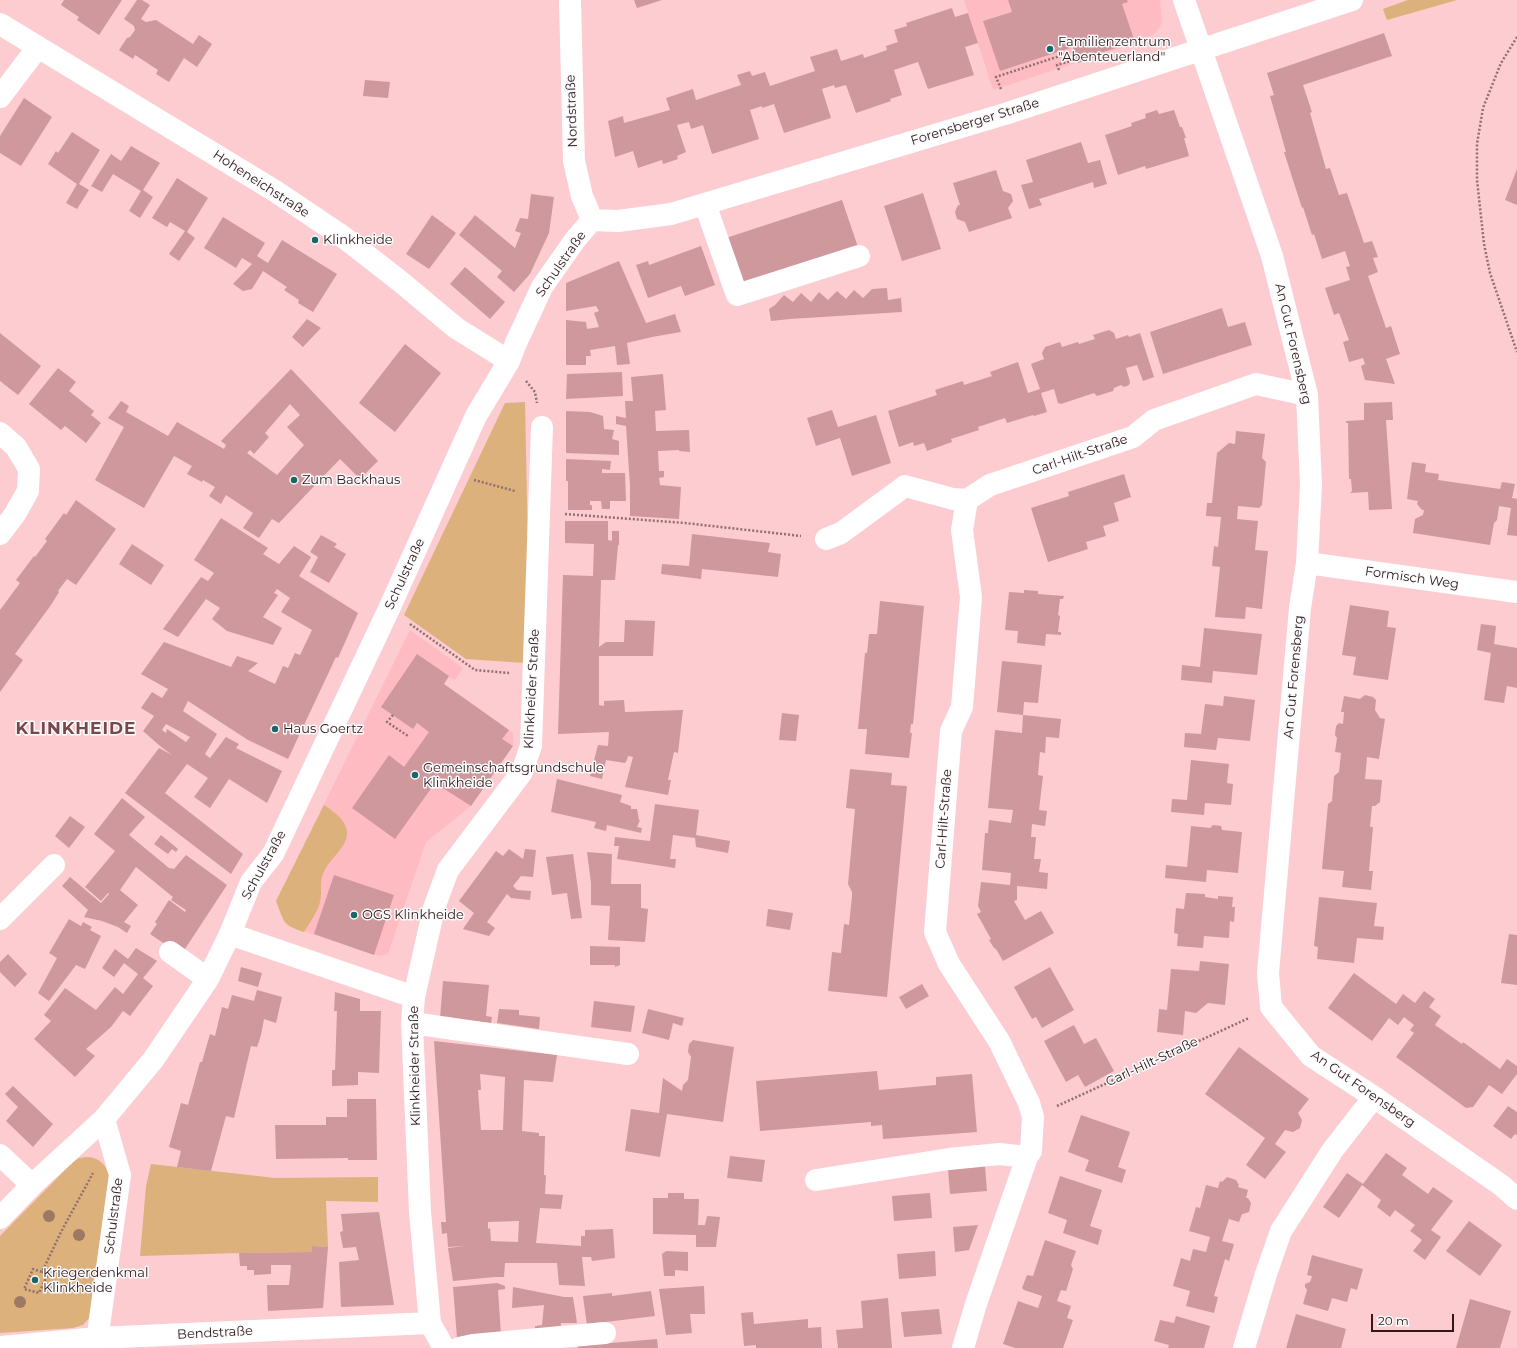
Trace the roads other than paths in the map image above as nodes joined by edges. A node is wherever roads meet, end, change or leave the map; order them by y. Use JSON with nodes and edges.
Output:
{"nodes":[{"id":1,"x":570,"y":0,"type":"edge"},
{"id":2,"x":1184,"y":0,"type":"edge"},
{"id":3,"x":1352,"y":0,"type":"edge"},
{"id":4,"x":0,"y":24,"type":"edge"},
{"id":5,"x":38,"y":47,"type":"junction"},
{"id":6,"x":1202,"y":48,"type":"junction"},
{"id":7,"x":0,"y":97,"type":"edge"},
{"id":8,"x":705,"y":204,"type":"junction"},
{"id":9,"x":592,"y":220,"type":"junction"},
{"id":10,"x":859,"y":256,"type":"dead end"},
{"id":11,"x":509,"y":361,"type":"junction"},
{"id":12,"x":1307,"y":395,"type":"junction"},
{"id":13,"x":542,"y":427,"type":"road end"},
{"id":14,"x":0,"y":434,"type":"edge"},
{"id":15,"x":967,"y":500,"type":"junction"},
{"id":16,"x":0,"y":534,"type":"edge"},
{"id":17,"x":826,"y":539,"type":"road end"},
{"id":18,"x":1308,"y":563,"type":"junction"},
{"id":19,"x":1517,"y":592,"type":"edge"},
{"id":20,"x":54,"y":865,"type":"dead end"},
{"id":21,"x":0,"y":919,"type":"edge"},
{"id":22,"x":230,"y":934,"type":"junction"},
{"id":23,"x":170,"y":952,"type":"dead end"},
{"id":24,"x":208,"y":979,"type":"junction"},
{"id":25,"x":414,"y":997,"type":"junction"},
{"id":26,"x":412,"y":1023,"type":"junction"},
{"id":27,"x":628,"y":1054,"type":"dead end"},
{"id":28,"x":1374,"y":1097,"type":"junction"},
{"id":29,"x":104,"y":1119,"type":"junction"},
{"id":30,"x":0,"y":1155,"type":"edge"},
{"id":31,"x":1027,"y":1157,"type":"junction"},
{"id":32,"x":816,"y":1180,"type":"dead end"},
{"id":33,"x":32,"y":1185,"type":"junction"},
{"id":34,"x":1517,"y":1199,"type":"edge"},
{"id":35,"x":0,"y":1218,"type":"edge"},
{"id":36,"x":430,"y":1323,"type":"junction"},
{"id":37,"x":605,"y":1333,"type":"dead end"},
{"id":38,"x":96,"y":1343,"type":"edge"},
{"id":39,"x":0,"y":1347,"type":"edge"},
{"id":40,"x":444,"y":1348,"type":"edge"},
{"id":41,"x":459,"y":1348,"type":"edge"},
{"id":42,"x":963,"y":1348,"type":"edge"},
{"id":43,"x":1244,"y":1348,"type":"edge"}],
"edges":[{"from":1,"to":9,"type":"street","name":"Nordstraße"},
{"from":2,"to":6,"type":"street","name":"An Gut Forensberg"},
{"from":3,"to":6,"type":"street","name":"Forensberger Straße"},
{"from":4,"to":5,"type":"street","name":"Hoheneichstraße"},
{"from":5,"to":7,"type":"street"},
{"from":5,"to":11,"type":"street","name":"Hoheneichstraße"},
{"from":6,"to":8,"type":"street","name":"Forensberger Straße"},
{"from":6,"to":12,"type":"street","name":"An Gut Forensberg"},
{"from":8,"to":9,"type":"street","name":"Forensberger Straße"},
{"from":8,"to":10,"type":"street"},
{"from":9,"to":11,"type":"street","name":"Schulstraße"},
{"from":11,"to":22,"type":"street","name":"Schulstraße"},
{"from":12,"to":15,"type":"street","name":"Carl-Hilt-Straße"},
{"from":12,"to":18,"type":"street","name":"An Gut Forensberg"},
{"from":13,"to":25,"type":"street","name":"Klinkheider Straße"},
{"from":14,"to":16,"type":"street"},
{"from":15,"to":17,"type":"street"},
{"from":15,"to":31,"type":"street","name":"Carl-Hilt-Straße"},
{"from":18,"to":19,"type":"street","name":"Formisch Weg"},
{"from":18,"to":28,"type":"street","name":"An Gut Forensberg"},
{"from":20,"to":21,"type":"street"},
{"from":22,"to":24,"type":"street","name":"Schulstraße"},
{"from":22,"to":25,"type":"street"},
{"from":23,"to":24,"type":"street"},
{"from":24,"to":29,"type":"street","name":"Schulstraße"},
{"from":25,"to":26,"type":"street","name":"Klinkheider Straße"},
{"from":26,"to":27,"type":"street"},
{"from":26,"to":36,"type":"street","name":"Klinkheider Straße"},
{"from":28,"to":34,"type":"street","name":"An Gut Forensberg"},
{"from":28,"to":43,"type":"street"},
{"from":29,"to":33,"type":"street","name":"Schulstraße"},
{"from":29,"to":38,"type":"street","name":"Schulstraße"},
{"from":30,"to":33,"type":"street"},
{"from":31,"to":32,"type":"street"},
{"from":31,"to":42,"type":"street","name":"Carl-Hilt-Straße"},
{"from":33,"to":35,"type":"street","name":"Schulstraße"},
{"from":36,"to":38,"type":"street","name":"Bendstraße"},
{"from":36,"to":40,"type":"street","name":"Klinkheider Straße"},
{"from":37,"to":41,"type":"street"},
{"from":38,"to":39,"type":"street","name":"Bendstraße"}]}
